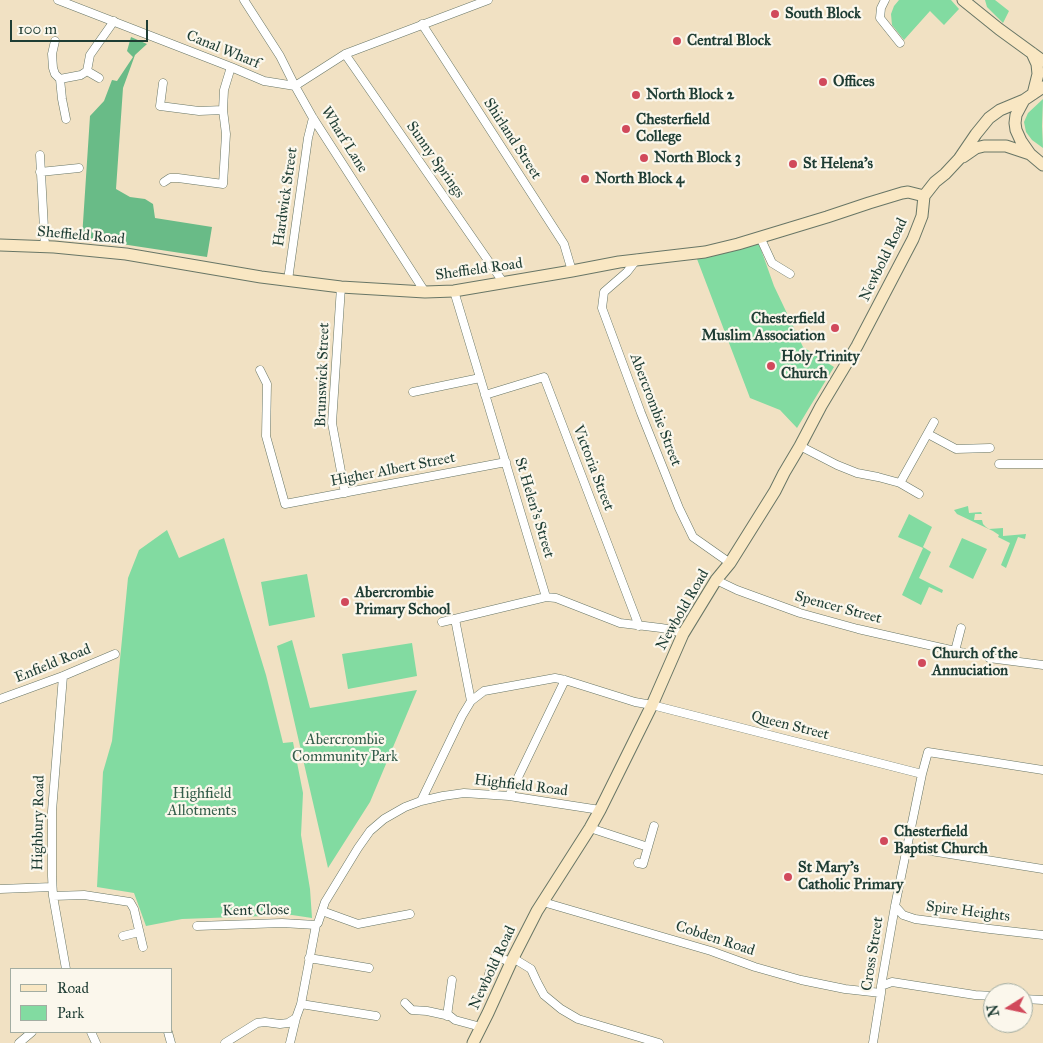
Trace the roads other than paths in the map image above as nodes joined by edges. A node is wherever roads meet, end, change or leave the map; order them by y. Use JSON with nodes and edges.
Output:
{"nodes":[{"id":1,"x":58,"y":0,"type":"edge"},
{"id":2,"x":244,"y":0,"type":"edge"},
{"id":3,"x":488,"y":0,"type":"edge"},
{"id":4,"x":885,"y":0,"type":"edge"},
{"id":5,"x":970,"y":3,"type":"edge"},
{"id":6,"x":114,"y":22,"type":"junction"},
{"id":7,"x":422,"y":24,"type":"junction"},
{"id":8,"x":55,"y":41,"type":"dead end"},
{"id":9,"x":900,"y":43,"type":"dead end"},
{"id":10,"x":345,"y":54,"type":"junction"},
{"id":11,"x":1032,"y":54,"type":"junction"},
{"id":12,"x":1043,"y":60,"type":"edge"},
{"id":13,"x":231,"y":67,"type":"junction"},
{"id":14,"x":87,"y":71,"type":"junction"},
{"id":15,"x":99,"y":78,"type":"dead end"},
{"id":16,"x":60,"y":79,"type":"junction"},
{"id":17,"x":163,"y":83,"type":"dead end"},
{"id":18,"x":294,"y":86,"type":"junction"},
{"id":19,"x":1043,"y":87,"type":"edge"},
{"id":20,"x":1028,"y":97,"type":"junction"},
{"id":21,"x":223,"y":110,"type":"junction"},
{"id":22,"x":313,"y":118,"type":"junction"},
{"id":23,"x":66,"y":119,"type":"dead end"},
{"id":24,"x":1030,"y":154,"type":"junction"},
{"id":25,"x":40,"y":155,"type":"dead end"},
{"id":26,"x":959,"y":159,"type":"junction"},
{"id":27,"x":1043,"y":165,"type":"edge"},
{"id":28,"x":79,"y":168,"type":"dead end"},
{"id":29,"x":40,"y":172,"type":"junction"},
{"id":30,"x":164,"y":182,"type":"dead end"},
{"id":31,"x":924,"y":196,"type":"junction"},
{"id":32,"x":760,"y":237,"type":"junction"},
{"id":33,"x":0,"y":245,"type":"edge"},
{"id":34,"x":45,"y":247,"type":"junction"},
{"id":35,"x":637,"y":259,"type":"junction"},
{"id":36,"x":572,"y":271,"type":"junction"},
{"id":37,"x":790,"y":274,"type":"dead end"},
{"id":38,"x":288,"y":280,"type":"junction"},
{"id":39,"x":503,"y":282,"type":"junction"},
{"id":40,"x":341,"y":288,"type":"junction"},
{"id":41,"x":454,"y":291,"type":"junction"},
{"id":42,"x":425,"y":292,"type":"junction"},
{"id":43,"x":260,"y":370,"type":"dead end"},
{"id":44,"x":480,"y":378,"type":"junction"},
{"id":45,"x":412,"y":392,"type":"dead end"},
{"id":46,"x":485,"y":395,"type":"junction"},
{"id":47,"x":934,"y":422,"type":"dead end"},
{"id":48,"x":928,"y":434,"type":"junction"},
{"id":49,"x":800,"y":446,"type":"junction"},
{"id":50,"x":990,"y":448,"type":"dead end"},
{"id":51,"x":506,"y":462,"type":"junction"},
{"id":52,"x":999,"y":464,"type":"dead end"},
{"id":53,"x":1043,"y":464,"type":"edge"},
{"id":54,"x":900,"y":483,"type":"junction"},
{"id":55,"x":345,"y":492,"type":"junction"},
{"id":56,"x":919,"y":494,"type":"dead end"},
{"id":57,"x":730,"y":563,"type":"junction"},
{"id":58,"x":716,"y":580,"type":"junction"},
{"id":59,"x":546,"y":597,"type":"junction"},
{"id":60,"x":455,"y":619,"type":"junction"},
{"id":61,"x":442,"y":622,"type":"dead end"},
{"id":62,"x":640,"y":626,"type":"junction"},
{"id":63,"x":960,"y":628,"type":"dead end"},
{"id":64,"x":683,"y":634,"type":"junction"},
{"id":65,"x":955,"y":651,"type":"junction"},
{"id":66,"x":964,"y":653,"type":"dead end"},
{"id":67,"x":115,"y":654,"type":"dead end"},
{"id":68,"x":989,"y":658,"type":"dead end"},
{"id":69,"x":1043,"y":665,"type":"edge"},
{"id":70,"x":63,"y":676,"type":"junction"},
{"id":71,"x":565,"y":680,"type":"junction"},
{"id":72,"x":0,"y":699,"type":"edge"},
{"id":73,"x":471,"y":701,"type":"junction"},
{"id":74,"x":652,"y":705,"type":"junction"},
{"id":75,"x":1043,"y":770,"type":"edge"},
{"id":76,"x":922,"y":774,"type":"junction"},
{"id":77,"x":509,"y":796,"type":"junction"},
{"id":78,"x":421,"y":801,"type":"junction"},
{"id":79,"x":600,"y":810,"type":"junction"},
{"id":80,"x":654,"y":826,"type":"dead end"},
{"id":81,"x":590,"y":828,"type":"junction"},
{"id":82,"x":648,"y":847,"type":"junction"},
{"id":83,"x":906,"y":847,"type":"junction"},
{"id":84,"x":638,"y":863,"type":"dead end"},
{"id":85,"x":1043,"y":869,"type":"edge"},
{"id":86,"x":52,"y":887,"type":"junction"},
{"id":87,"x":0,"y":889,"type":"edge"},
{"id":88,"x":53,"y":896,"type":"junction"},
{"id":89,"x":543,"y":902,"type":"junction"},
{"id":90,"x":895,"y":906,"type":"junction"},
{"id":91,"x":322,"y":911,"type":"junction"},
{"id":92,"x":410,"y":914,"type":"dead end"},
{"id":93,"x":197,"y":926,"type":"dead end"},
{"id":94,"x":316,"y":926,"type":"junction"},
{"id":95,"x":139,"y":932,"type":"junction"},
{"id":96,"x":1043,"y":935,"type":"edge"},
{"id":97,"x":123,"y":936,"type":"dead end"},
{"id":98,"x":143,"y":947,"type":"dead end"},
{"id":99,"x":310,"y":958,"type":"junction"},
{"id":100,"x":512,"y":960,"type":"junction"},
{"id":101,"x":66,"y":968,"type":"edge"},
{"id":102,"x":369,"y":968,"type":"dead end"},
{"id":103,"x":489,"y":974,"type":"dead end"},
{"id":104,"x":452,"y":980,"type":"dead end"},
{"id":105,"x":880,"y":990,"type":"junction"},
{"id":106,"x":983,"y":995,"type":"edge"},
{"id":107,"x":405,"y":1003,"type":"dead end"},
{"id":108,"x":301,"y":1004,"type":"junction"},
{"id":109,"x":376,"y":1016,"type":"dead end"},
{"id":110,"x":447,"y":1016,"type":"junction"},
{"id":111,"x":296,"y":1018,"type":"junction"},
{"id":112,"x":481,"y":1028,"type":"junction"},
{"id":113,"x":31,"y":1033,"type":"edge"},
{"id":114,"x":19,"y":1043,"type":"edge"},
{"id":115,"x":225,"y":1043,"type":"edge"},
{"id":116,"x":290,"y":1043,"type":"edge"},
{"id":117,"x":473,"y":1043,"type":"edge"},
{"id":118,"x":659,"y":1043,"type":"edge"},
{"id":119,"x":873,"y":1043,"type":"edge"}],
"edges":[{"from":1,"to":6,"type":"street","name":"Canal Wharf"},
{"from":2,"to":18,"type":"street","name":"Wharf Lane"},
{"from":3,"to":7,"type":"street"},
{"from":4,"to":9,"type":"street"},
{"from":5,"to":11,"type":"main road"},
{"from":6,"to":13,"type":"street","name":"Canal Wharf"},
{"from":6,"to":14,"type":"street"},
{"from":7,"to":10,"type":"street"},
{"from":7,"to":36,"type":"street","name":"Shirland Street"},
{"from":8,"to":16,"type":"street"},
{"from":10,"to":18,"type":"street"},
{"from":10,"to":39,"type":"street","name":"Sunny Springs"},
{"from":11,"to":12,"type":"main road"},
{"from":11,"to":20,"type":"main road"},
{"from":13,"to":18,"type":"street","name":"Canal Wharf"},
{"from":13,"to":21,"type":"street"},
{"from":14,"to":15,"type":"street"},
{"from":14,"to":16,"type":"street"},
{"from":16,"to":23,"type":"street"},
{"from":17,"to":21,"type":"street"},
{"from":18,"to":22,"type":"street","name":"Wharf Lane"},
{"from":19,"to":20,"type":"main road"},
{"from":20,"to":24,"type":"main road"},
{"from":20,"to":26,"type":"main road"},
{"from":21,"to":30,"type":"street"},
{"from":22,"to":38,"type":"street","name":"Hardwick Street"},
{"from":22,"to":42,"type":"street","name":"Wharf Lane"},
{"from":24,"to":26,"type":"main road"},
{"from":24,"to":27,"type":"main road"},
{"from":25,"to":29,"type":"street"},
{"from":26,"to":31,"type":"main road"},
{"from":28,"to":29,"type":"street"},
{"from":29,"to":34,"type":"street"},
{"from":31,"to":32,"type":"main road","name":"Sheffield Road"},
{"from":31,"to":49,"type":"main road","name":"Newbold Road"},
{"from":32,"to":35,"type":"main road","name":"Sheffield Road"},
{"from":32,"to":37,"type":"street"},
{"from":33,"to":34,"type":"main road","name":"Sheffield Road"},
{"from":34,"to":38,"type":"main road","name":"Sheffield Road"},
{"from":35,"to":36,"type":"main road","name":"Sheffield Road"},
{"from":35,"to":57,"type":"street","name":"Abercrombie Street"},
{"from":36,"to":39,"type":"main road","name":"Sheffield Road"},
{"from":38,"to":40,"type":"main road","name":"Sheffield Road"},
{"from":39,"to":41,"type":"main road","name":"Sheffield Road"},
{"from":40,"to":42,"type":"main road","name":"Sheffield Road"},
{"from":40,"to":55,"type":"street","name":"Brunswick Street"},
{"from":41,"to":42,"type":"main road","name":"Sheffield Road"},
{"from":41,"to":44,"type":"street","name":"St Helen's Street"},
{"from":43,"to":55,"type":"street","name":"Higher Albert Street"},
{"from":44,"to":45,"type":"street"},
{"from":44,"to":46,"type":"street","name":"St Helen's Street"},
{"from":46,"to":51,"type":"street","name":"St Helen's Street"},
{"from":46,"to":62,"type":"street","name":"Victoria Street"},
{"from":47,"to":48,"type":"street"},
{"from":48,"to":50,"type":"street"},
{"from":48,"to":54,"type":"street"},
{"from":49,"to":54,"type":"street"},
{"from":49,"to":57,"type":"main road","name":"Newbold Road"},
{"from":51,"to":55,"type":"street","name":"Higher Albert Street"},
{"from":51,"to":59,"type":"street","name":"St Helen's Street"},
{"from":52,"to":53,"type":"street"},
{"from":54,"to":56,"type":"street"},
{"from":57,"to":58,"type":"main road","name":"Newbold Road"},
{"from":58,"to":64,"type":"main road","name":"Newbold Road"},
{"from":58,"to":65,"type":"street","name":"Spencer Street"},
{"from":59,"to":60,"type":"street"},
{"from":59,"to":62,"type":"street"},
{"from":60,"to":61,"type":"street"},
{"from":60,"to":73,"type":"street"},
{"from":62,"to":64,"type":"street"},
{"from":63,"to":65,"type":"street"},
{"from":64,"to":74,"type":"main road","name":"Newbold Road"},
{"from":65,"to":66,"type":"street","name":"Spencer Street"},
{"from":67,"to":70,"type":"street","name":"Enfield Road"},
{"from":68,"to":69,"type":"street"},
{"from":70,"to":72,"type":"street","name":"Enfield Road"},
{"from":70,"to":86,"type":"street","name":"Highbury Road"},
{"from":71,"to":73,"type":"street","name":"Queen Street"},
{"from":71,"to":74,"type":"street","name":"Queen Street"},
{"from":71,"to":77,"type":"street"},
{"from":73,"to":78,"type":"street"},
{"from":74,"to":76,"type":"street","name":"Queen Street"},
{"from":74,"to":79,"type":"main road","name":"Newbold Road"},
{"from":75,"to":76,"type":"street","name":"Cross Street"},
{"from":76,"to":83,"type":"street","name":"Cross Street"},
{"from":77,"to":78,"type":"street","name":"Highfield Road"},
{"from":77,"to":79,"type":"street","name":"Highfield Road"},
{"from":78,"to":91,"type":"street","name":"Highfield Road"},
{"from":79,"to":81,"type":"main road","name":"Newbold Road"},
{"from":80,"to":82,"type":"street"},
{"from":81,"to":82,"type":"street"},
{"from":81,"to":89,"type":"main road","name":"Newbold Road"},
{"from":82,"to":84,"type":"street"},
{"from":83,"to":85,"type":"street"},
{"from":83,"to":90,"type":"street","name":"Cross Street"},
{"from":86,"to":87,"type":"street"},
{"from":86,"to":88,"type":"street","name":"Highbury Road"},
{"from":88,"to":95,"type":"street"},
{"from":88,"to":101,"type":"street","name":"Highbury Road"},
{"from":89,"to":100,"type":"main road","name":"Newbold Road"},
{"from":89,"to":105,"type":"street","name":"Cobden Road"},
{"from":90,"to":96,"type":"street","name":"Spire Heights"},
{"from":90,"to":105,"type":"street","name":"Cross Street"},
{"from":91,"to":92,"type":"street"},
{"from":91,"to":94,"type":"street","name":"Highfield Road"},
{"from":93,"to":94,"type":"street","name":"Kent Close"},
{"from":94,"to":99,"type":"street","name":"Highfield Road"},
{"from":95,"to":97,"type":"street"},
{"from":95,"to":98,"type":"street"},
{"from":99,"to":102,"type":"street"},
{"from":99,"to":108,"type":"street","name":"Highfield Road"},
{"from":100,"to":103,"type":"street"},
{"from":100,"to":112,"type":"main road","name":"Newbold Road"},
{"from":100,"to":118,"type":"street"},
{"from":104,"to":110,"type":"street"},
{"from":105,"to":106,"type":"street"},
{"from":105,"to":119,"type":"street","name":"Cross Street"},
{"from":107,"to":110,"type":"street"},
{"from":108,"to":109,"type":"street"},
{"from":108,"to":111,"type":"street","name":"Highfield Road"},
{"from":110,"to":112,"type":"street"},
{"from":111,"to":115,"type":"street"},
{"from":111,"to":116,"type":"street","name":"Highfield Road"},
{"from":112,"to":117,"type":"main road","name":"Newbold Road"},
{"from":113,"to":114,"type":"street"}]}
